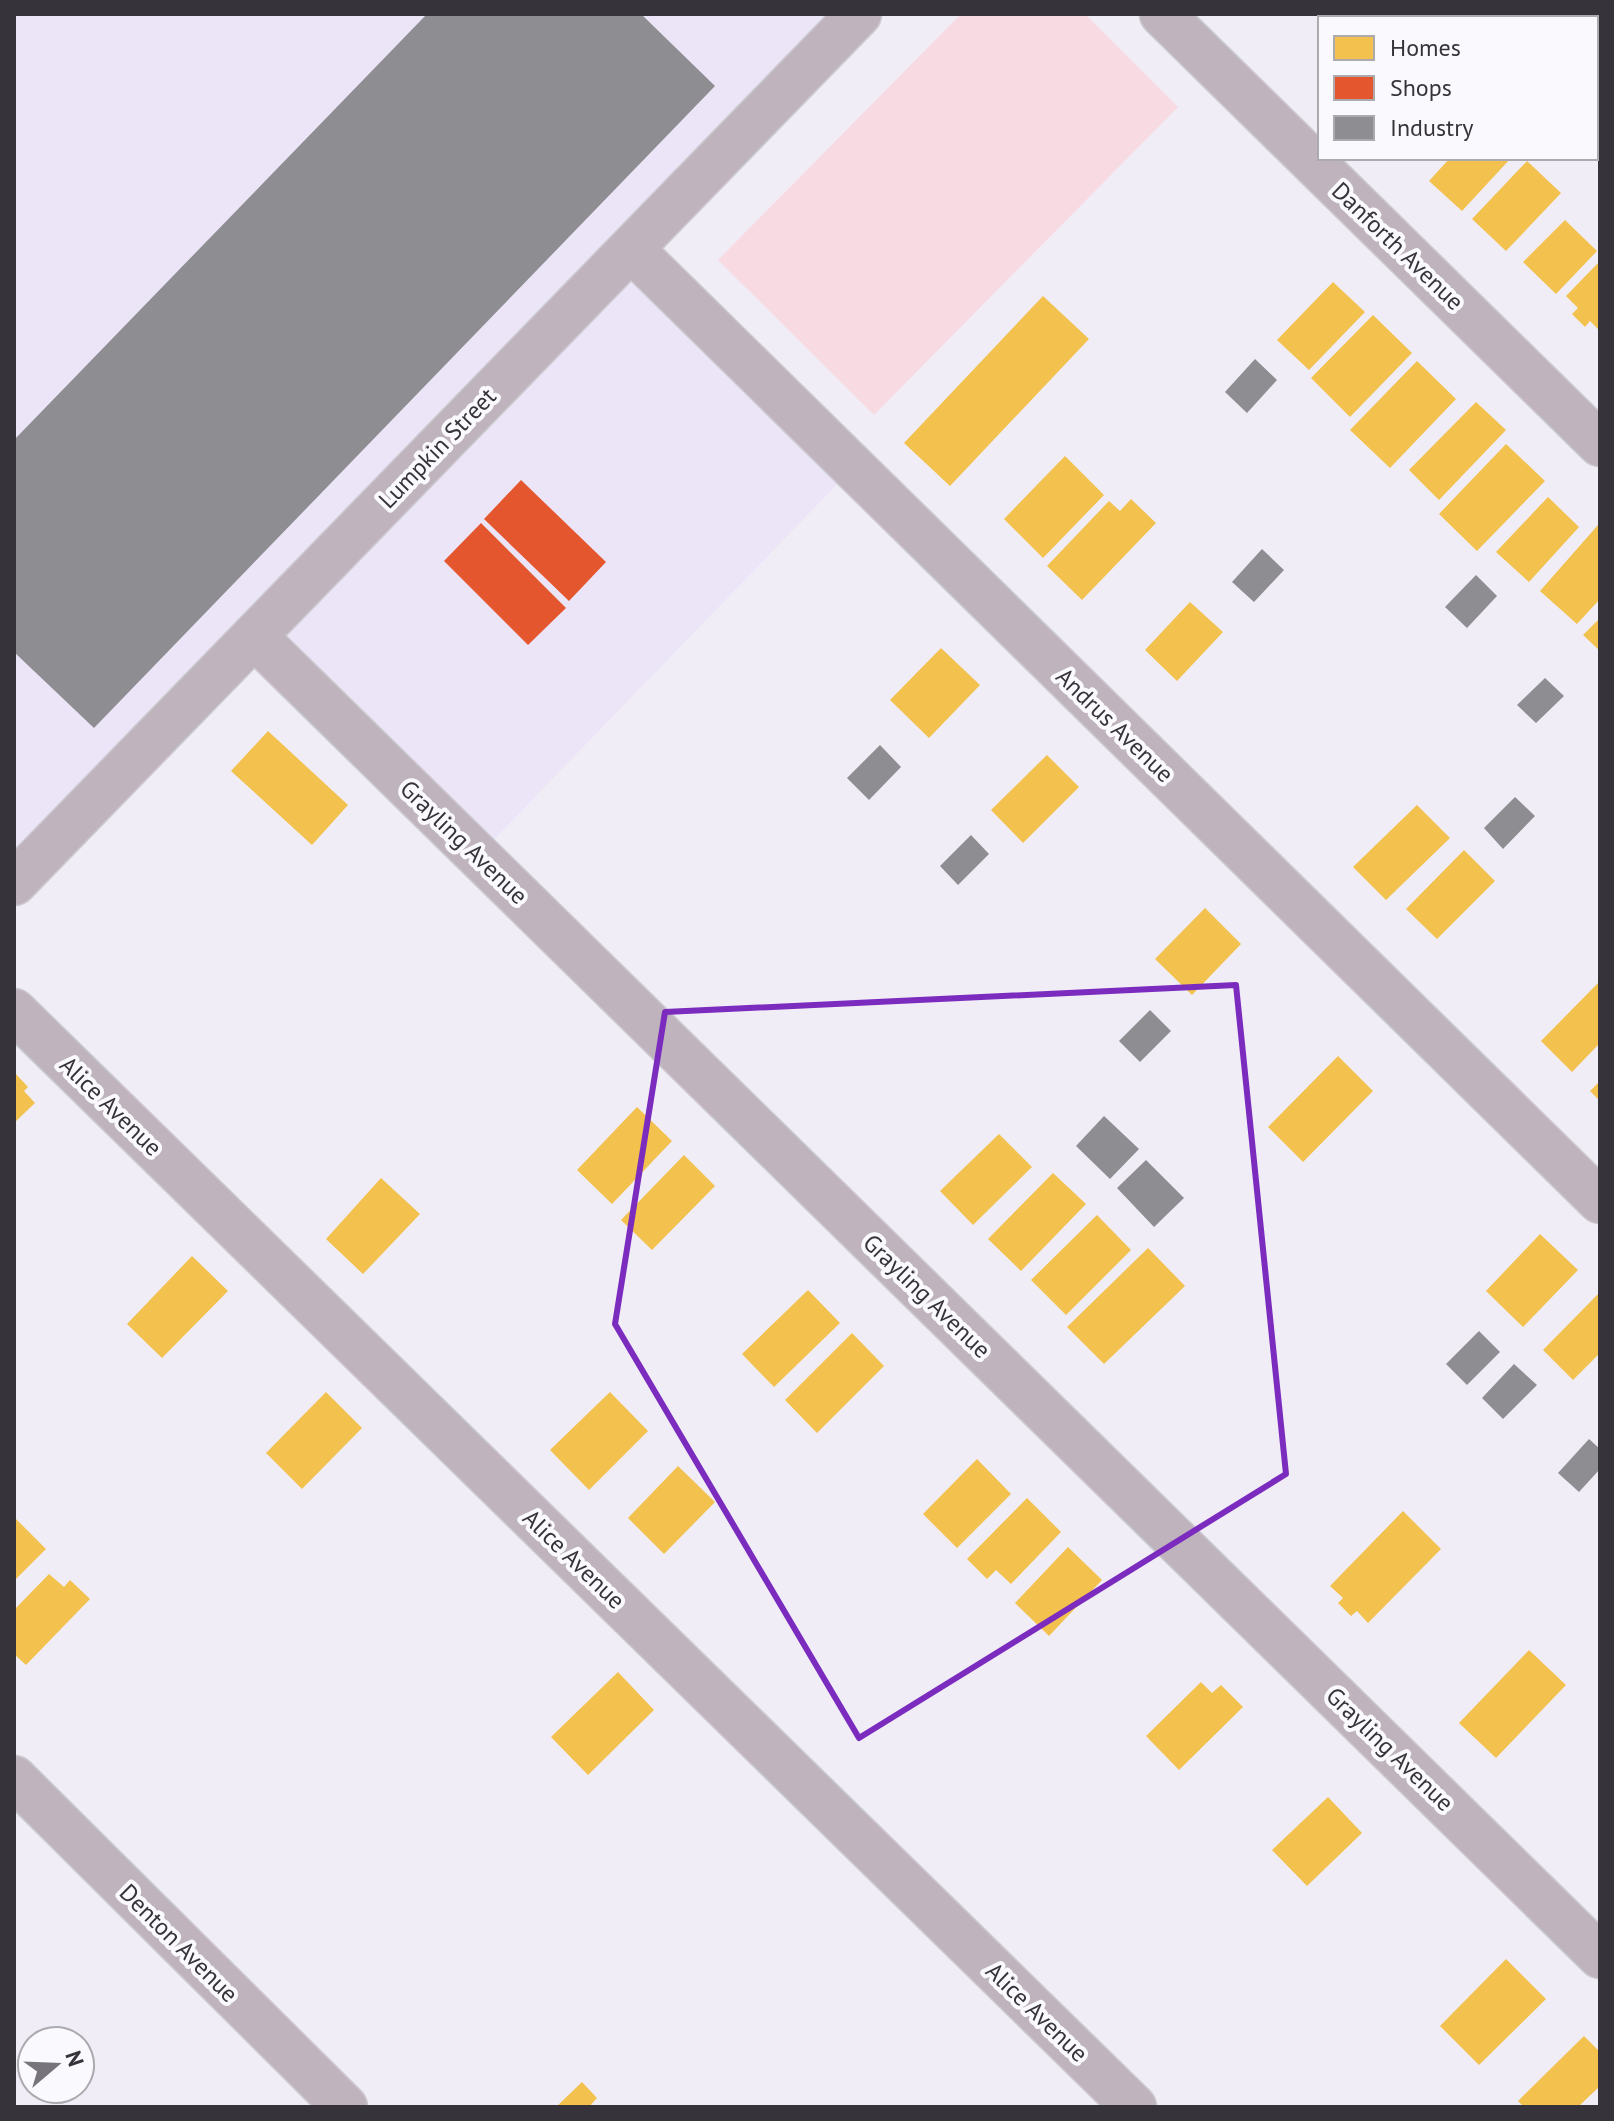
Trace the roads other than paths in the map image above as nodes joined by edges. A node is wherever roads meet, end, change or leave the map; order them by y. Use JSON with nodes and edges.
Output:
{"nodes":[{"id":1,"x":859,"y":14,"type":"edge"},
{"id":2,"x":1162,"y":14,"type":"edge"},
{"id":3,"x":631,"y":249,"type":"junction"},
{"id":4,"x":1600,"y":444,"type":"edge"},
{"id":5,"x":254,"y":636,"type":"junction"},
{"id":6,"x":14,"y":883,"type":"edge"},
{"id":7,"x":14,"y":1011,"type":"edge"},
{"id":8,"x":1600,"y":1201,"type":"edge"},
{"id":9,"x":14,"y":1778,"type":"edge"},
{"id":10,"x":1600,"y":1956,"type":"edge"},
{"id":11,"x":345,"y":2107,"type":"edge"},
{"id":12,"x":1134,"y":2107,"type":"edge"}],
"edges":[{"from":1,"to":3,"type":"street","name":"Lumpkin Street"},
{"from":2,"to":4,"type":"street","name":"Danforth Avenue"},
{"from":3,"to":5,"type":"street","name":"Lumpkin Street"},
{"from":3,"to":8,"type":"street","name":"Andrus Avenue"},
{"from":5,"to":6,"type":"street","name":"Lumpkin Street"},
{"from":5,"to":10,"type":"street","name":"Grayling Avenue"},
{"from":7,"to":12,"type":"street","name":"Alice Avenue"},
{"from":9,"to":11,"type":"street","name":"Denton Avenue"}]}
